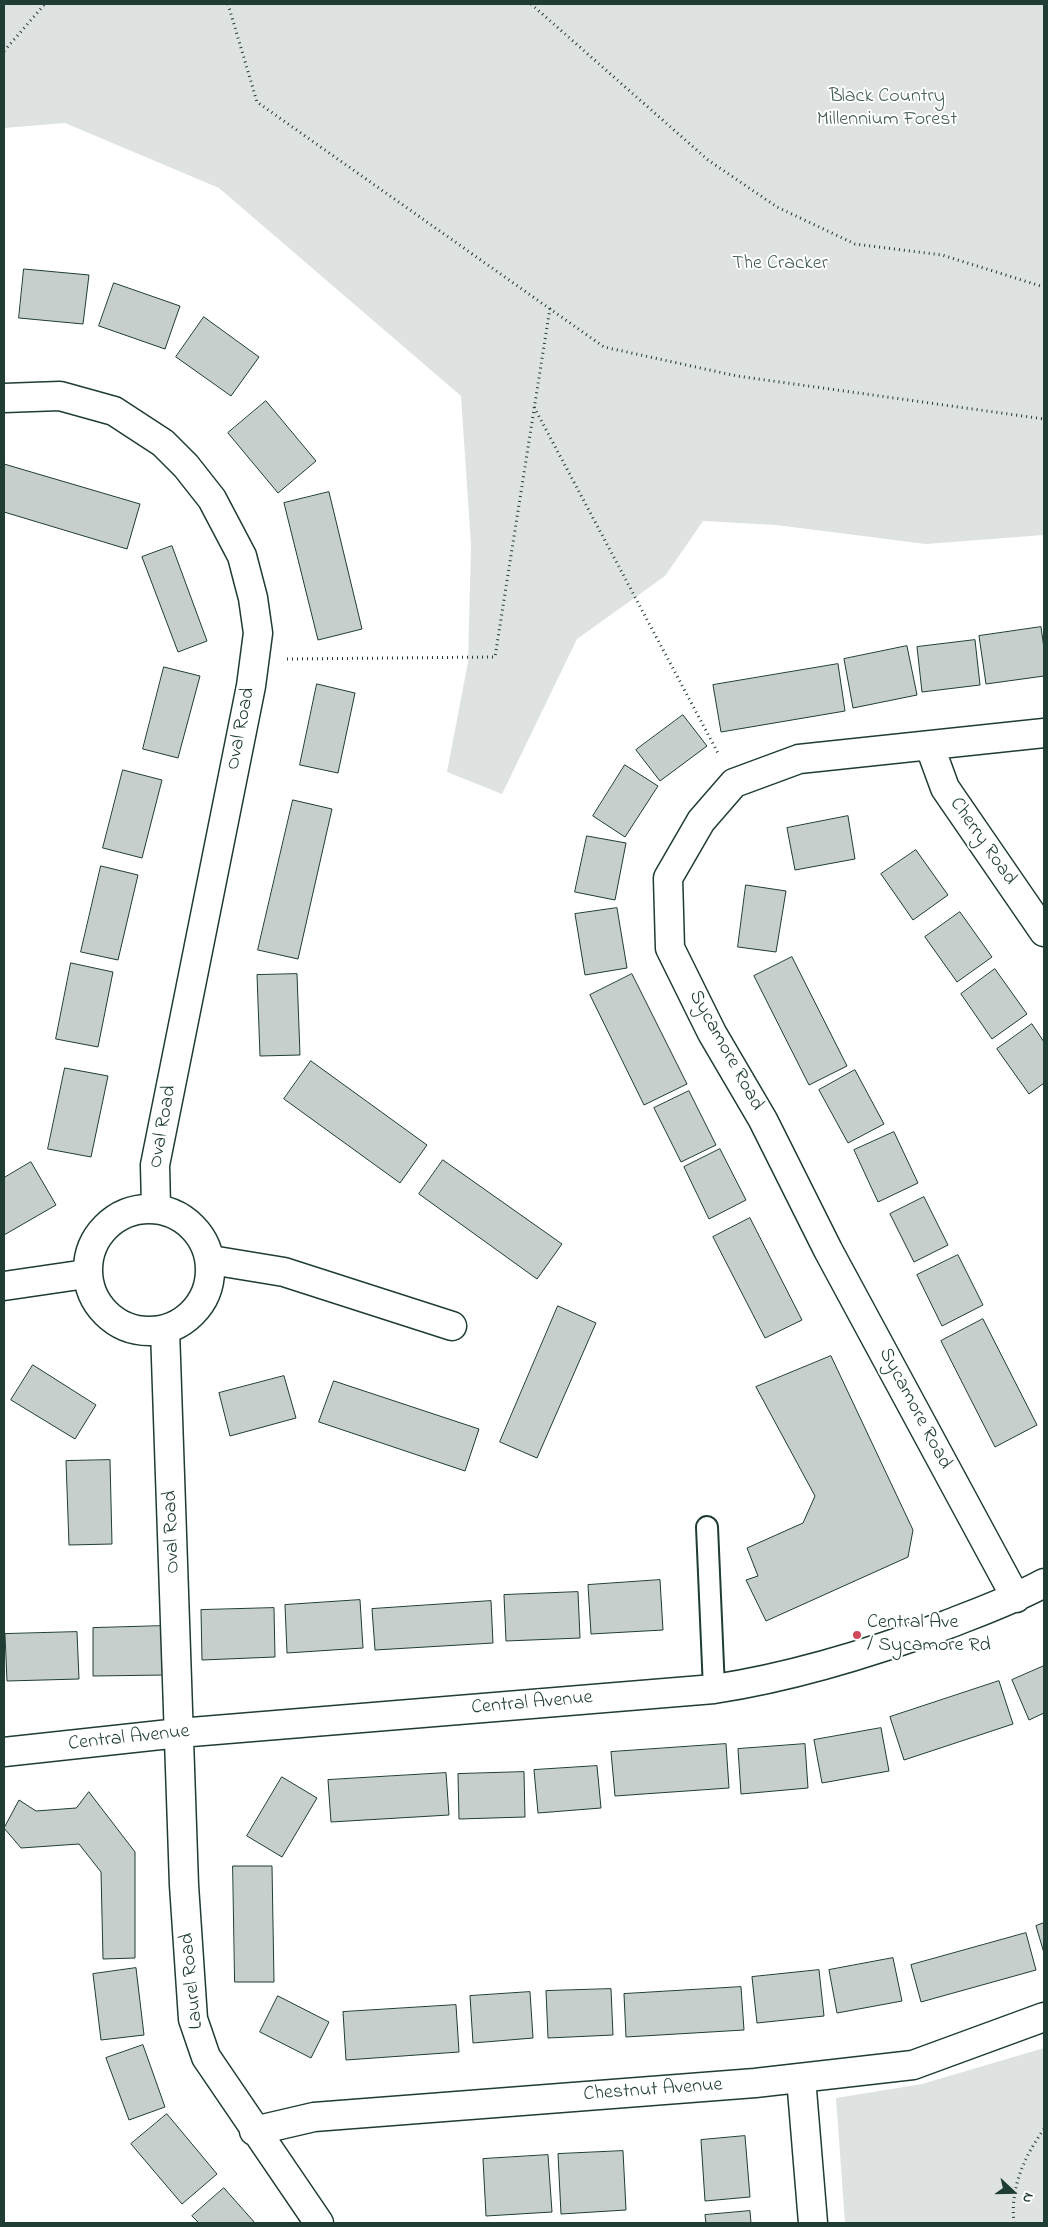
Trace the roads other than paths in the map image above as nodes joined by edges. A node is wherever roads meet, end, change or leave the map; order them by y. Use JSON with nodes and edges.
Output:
{"nodes":[{"id":1,"x":4,"y":398,"type":"edge"},
{"id":2,"x":1044,"y":733,"type":"edge"},
{"id":3,"x":930,"y":747,"type":"junction"},
{"id":4,"x":1044,"y":932,"type":"edge"},
{"id":5,"x":156,"y":1207,"type":"junction"},
{"id":6,"x":211,"y":1260,"type":"junction"},
{"id":7,"x":86,"y":1274,"type":"junction"},
{"id":8,"x":4,"y":1286,"type":"edge"},
{"id":9,"x":452,"y":1326,"type":"dead end"},
{"id":10,"x":165,"y":1330,"type":"junction"},
{"id":11,"x":707,"y":1527,"type":"dead end"},
{"id":12,"x":1044,"y":1583,"type":"edge"},
{"id":13,"x":1016,"y":1598,"type":"junction"},
{"id":14,"x":714,"y":1689,"type":"junction"},
{"id":15,"x":179,"y":1733,"type":"junction"},
{"id":16,"x":4,"y":1752,"type":"edge"},
{"id":17,"x":1044,"y":2017,"type":"edge"},
{"id":18,"x":801,"y":2078,"type":"junction"},
{"id":19,"x":254,"y":2131,"type":"junction"},
{"id":20,"x":319,"y":2223,"type":"edge"},
{"id":21,"x":813,"y":2223,"type":"edge"}],
"edges":[{"from":1,"to":5,"type":"street","name":"Oval Road"},
{"from":2,"to":3,"type":"street","name":"Sycamore Road"},
{"from":3,"to":4,"type":"street","name":"Cherry Road"},
{"from":3,"to":13,"type":"street","name":"Sycamore Road"},
{"from":5,"to":6,"type":"street"},
{"from":5,"to":7,"type":"street"},
{"from":6,"to":9,"type":"street"},
{"from":6,"to":10,"type":"street"},
{"from":7,"to":8,"type":"street"},
{"from":7,"to":10,"type":"street"},
{"from":10,"to":15,"type":"street","name":"Oval Road"},
{"from":11,"to":14,"type":"lane"},
{"from":12,"to":13,"type":"street","name":"Central Avenue"},
{"from":13,"to":14,"type":"street","name":"Central Avenue"},
{"from":14,"to":15,"type":"street","name":"Central Avenue"},
{"from":15,"to":16,"type":"street","name":"Central Avenue"},
{"from":15,"to":19,"type":"street","name":"Laurel Road"},
{"from":17,"to":18,"type":"street","name":"Chestnut Avenue"},
{"from":18,"to":19,"type":"street","name":"Chestnut Avenue"},
{"from":18,"to":21,"type":"street"},
{"from":19,"to":20,"type":"street","name":"Laurel Road"}]}
